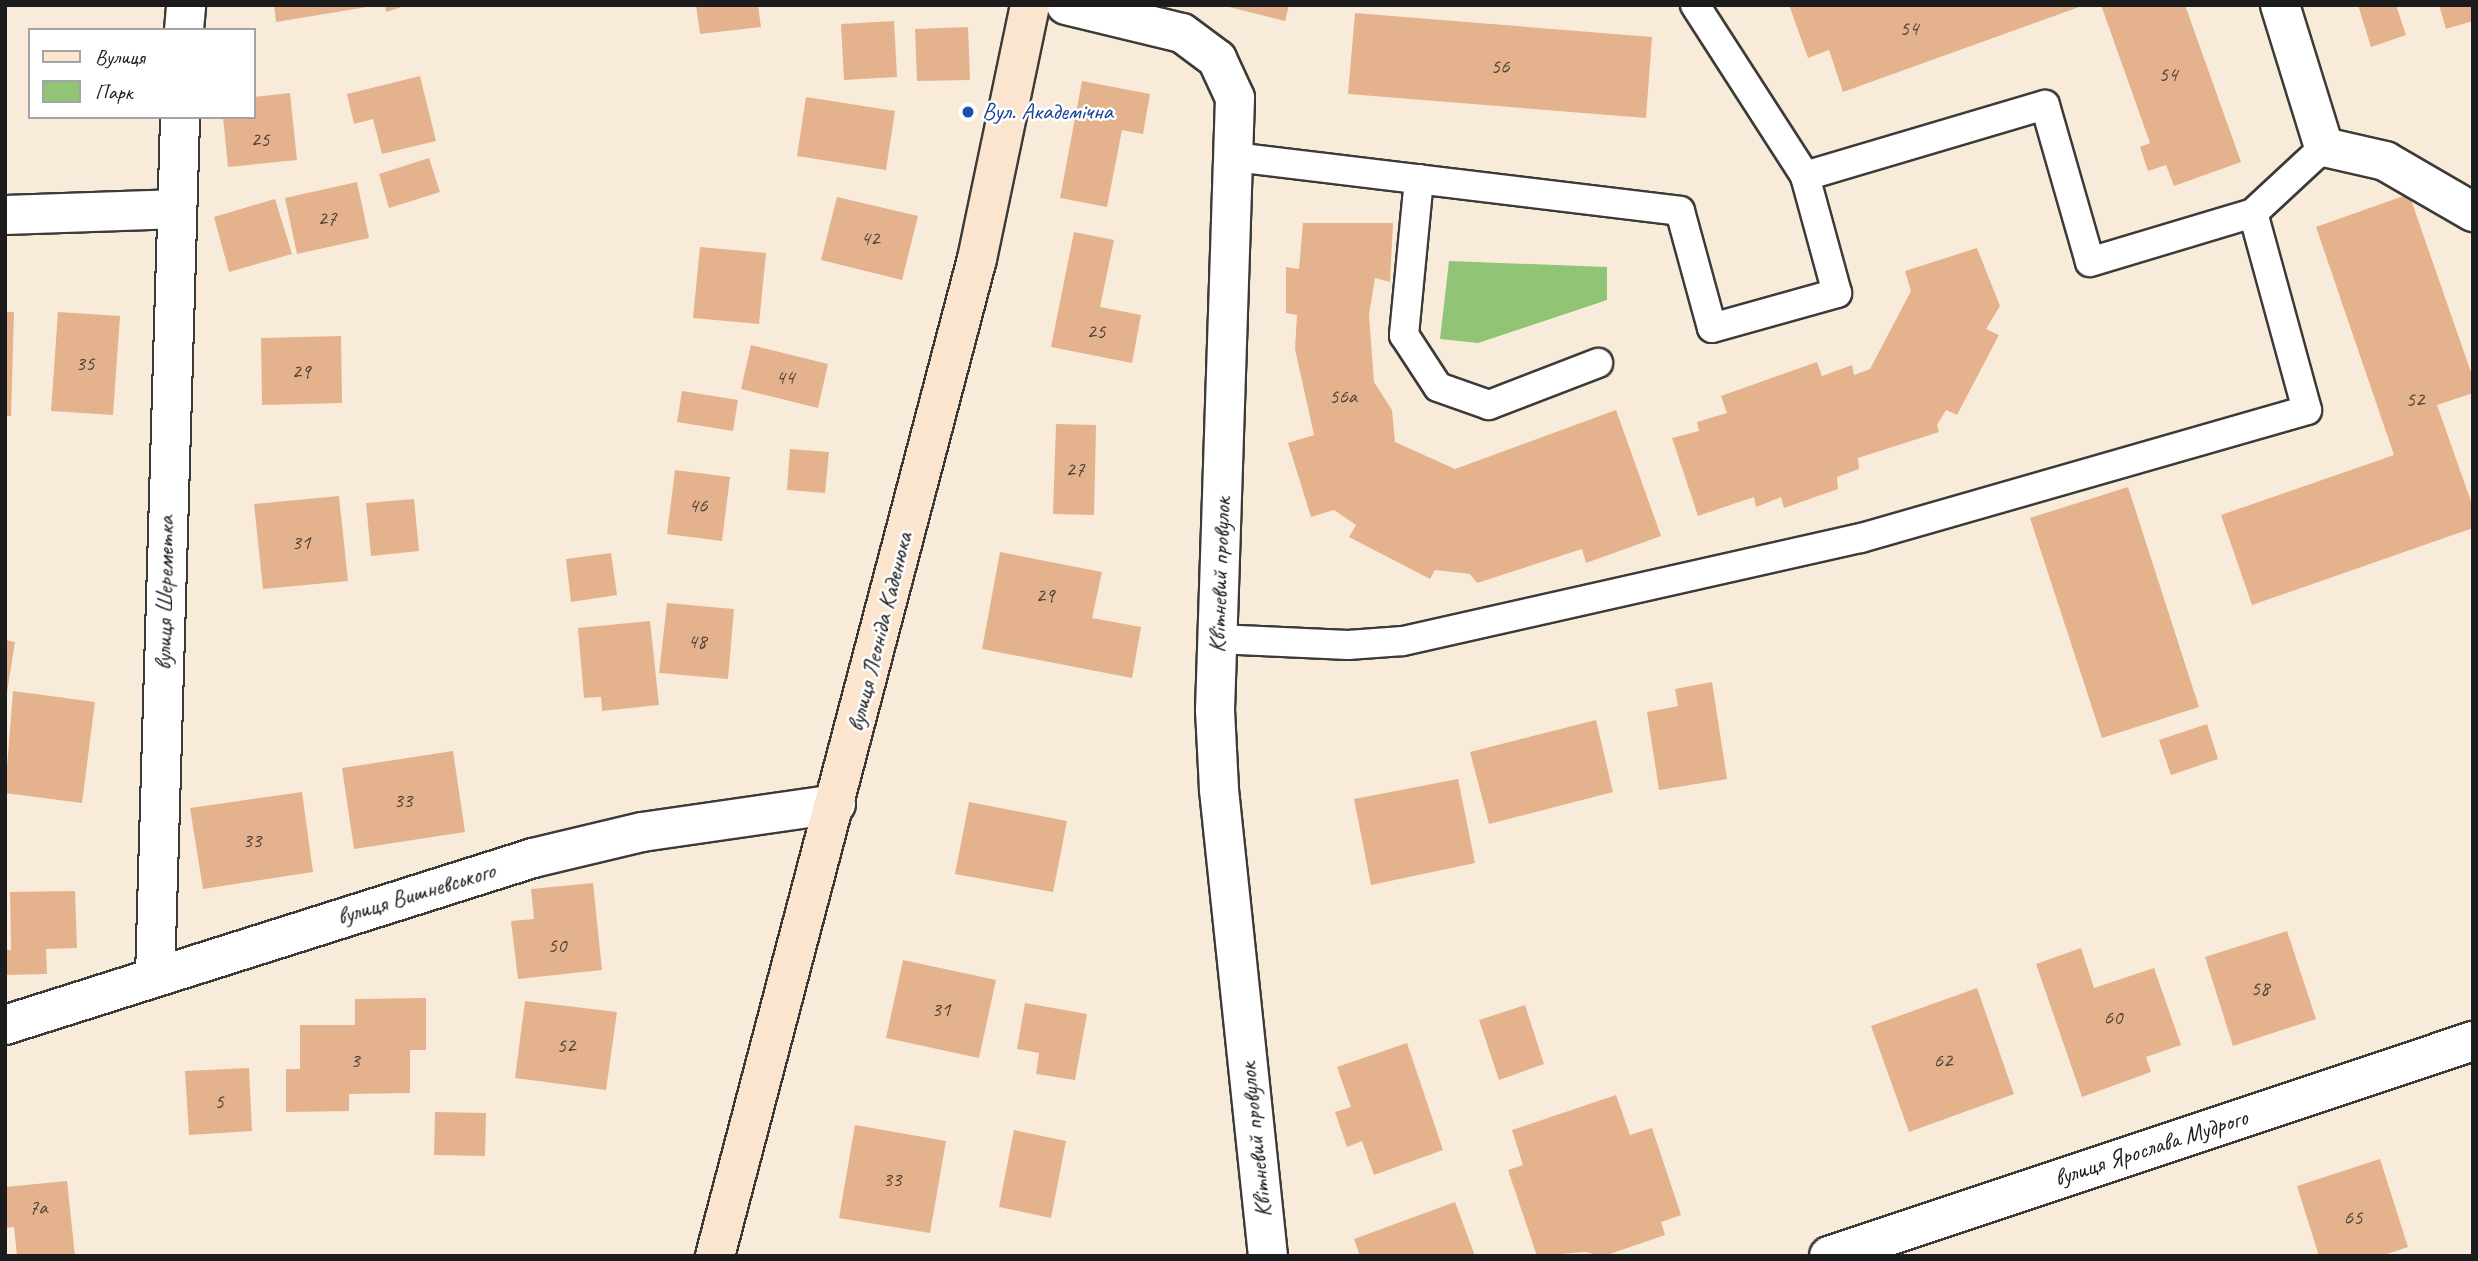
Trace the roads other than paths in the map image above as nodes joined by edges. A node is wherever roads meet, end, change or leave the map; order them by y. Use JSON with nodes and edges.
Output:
{"nodes":[{"id":1,"x":186,"y":5,"type":"edge"},
{"id":2,"x":1030,"y":5,"type":"edge"},
{"id":3,"x":1066,"y":5,"type":"edge"},
{"id":4,"x":1695,"y":5,"type":"edge"},
{"id":5,"x":2280,"y":5,"type":"edge"},
{"id":6,"x":184,"y":28,"type":"edge"},
{"id":7,"x":180,"y":119,"type":"edge"},
{"id":8,"x":2324,"y":147,"type":"junction"},
{"id":9,"x":1235,"y":157,"type":"junction"},
{"id":10,"x":1805,"y":176,"type":"junction"},
{"id":11,"x":1419,"y":179,"type":"junction"},
{"id":12,"x":175,"y":209,"type":"junction"},
{"id":13,"x":2473,"y":212,"type":"edge"},
{"id":14,"x":2253,"y":214,"type":"junction"},
{"id":15,"x":5,"y":215,"type":"edge"},
{"id":16,"x":1598,"y":363,"type":"dead end"},
{"id":17,"x":1217,"y":639,"type":"junction"},
{"id":18,"x":836,"y":804,"type":"junction"},
{"id":19,"x":155,"y":977,"type":"junction"},
{"id":20,"x":5,"y":1025,"type":"edge"},
{"id":21,"x":2473,"y":1041,"type":"edge"},
{"id":22,"x":715,"y":1256,"type":"edge"},
{"id":23,"x":1268,"y":1256,"type":"edge"},
{"id":24,"x":1829,"y":1256,"type":"edge"}],
"edges":[{"from":1,"to":6,"type":"street"},
{"from":2,"to":18,"type":"street","name":"вулиця Леоніда Каденюка"},
{"from":3,"to":9,"type":"street","name":"Квітневий провулок"},
{"from":4,"to":10,"type":"lane"},
{"from":5,"to":8,"type":"street"},
{"from":7,"to":12,"type":"street","name":"вулиця Шереметка"},
{"from":8,"to":13,"type":"street"},
{"from":8,"to":14,"type":"lane"},
{"from":9,"to":11,"type":"lane"},
{"from":9,"to":17,"type":"street","name":"Квітневий провулок"},
{"from":10,"to":11,"type":"lane"},
{"from":10,"to":14,"type":"lane"},
{"from":11,"to":16,"type":"lane"},
{"from":12,"to":15,"type":"street"},
{"from":12,"to":19,"type":"street","name":"вулиця Шереметка"},
{"from":14,"to":17,"type":"lane"},
{"from":17,"to":23,"type":"street","name":"Квітневий провулок"},
{"from":18,"to":19,"type":"street","name":"вулиця Вишневського"},
{"from":18,"to":22,"type":"street","name":"вулиця Леоніда Каденюка"},
{"from":19,"to":20,"type":"street","name":"вулиця Вишневського"},
{"from":21,"to":24,"type":"street","name":"вулиця Ярослава Мудрого"}]}
